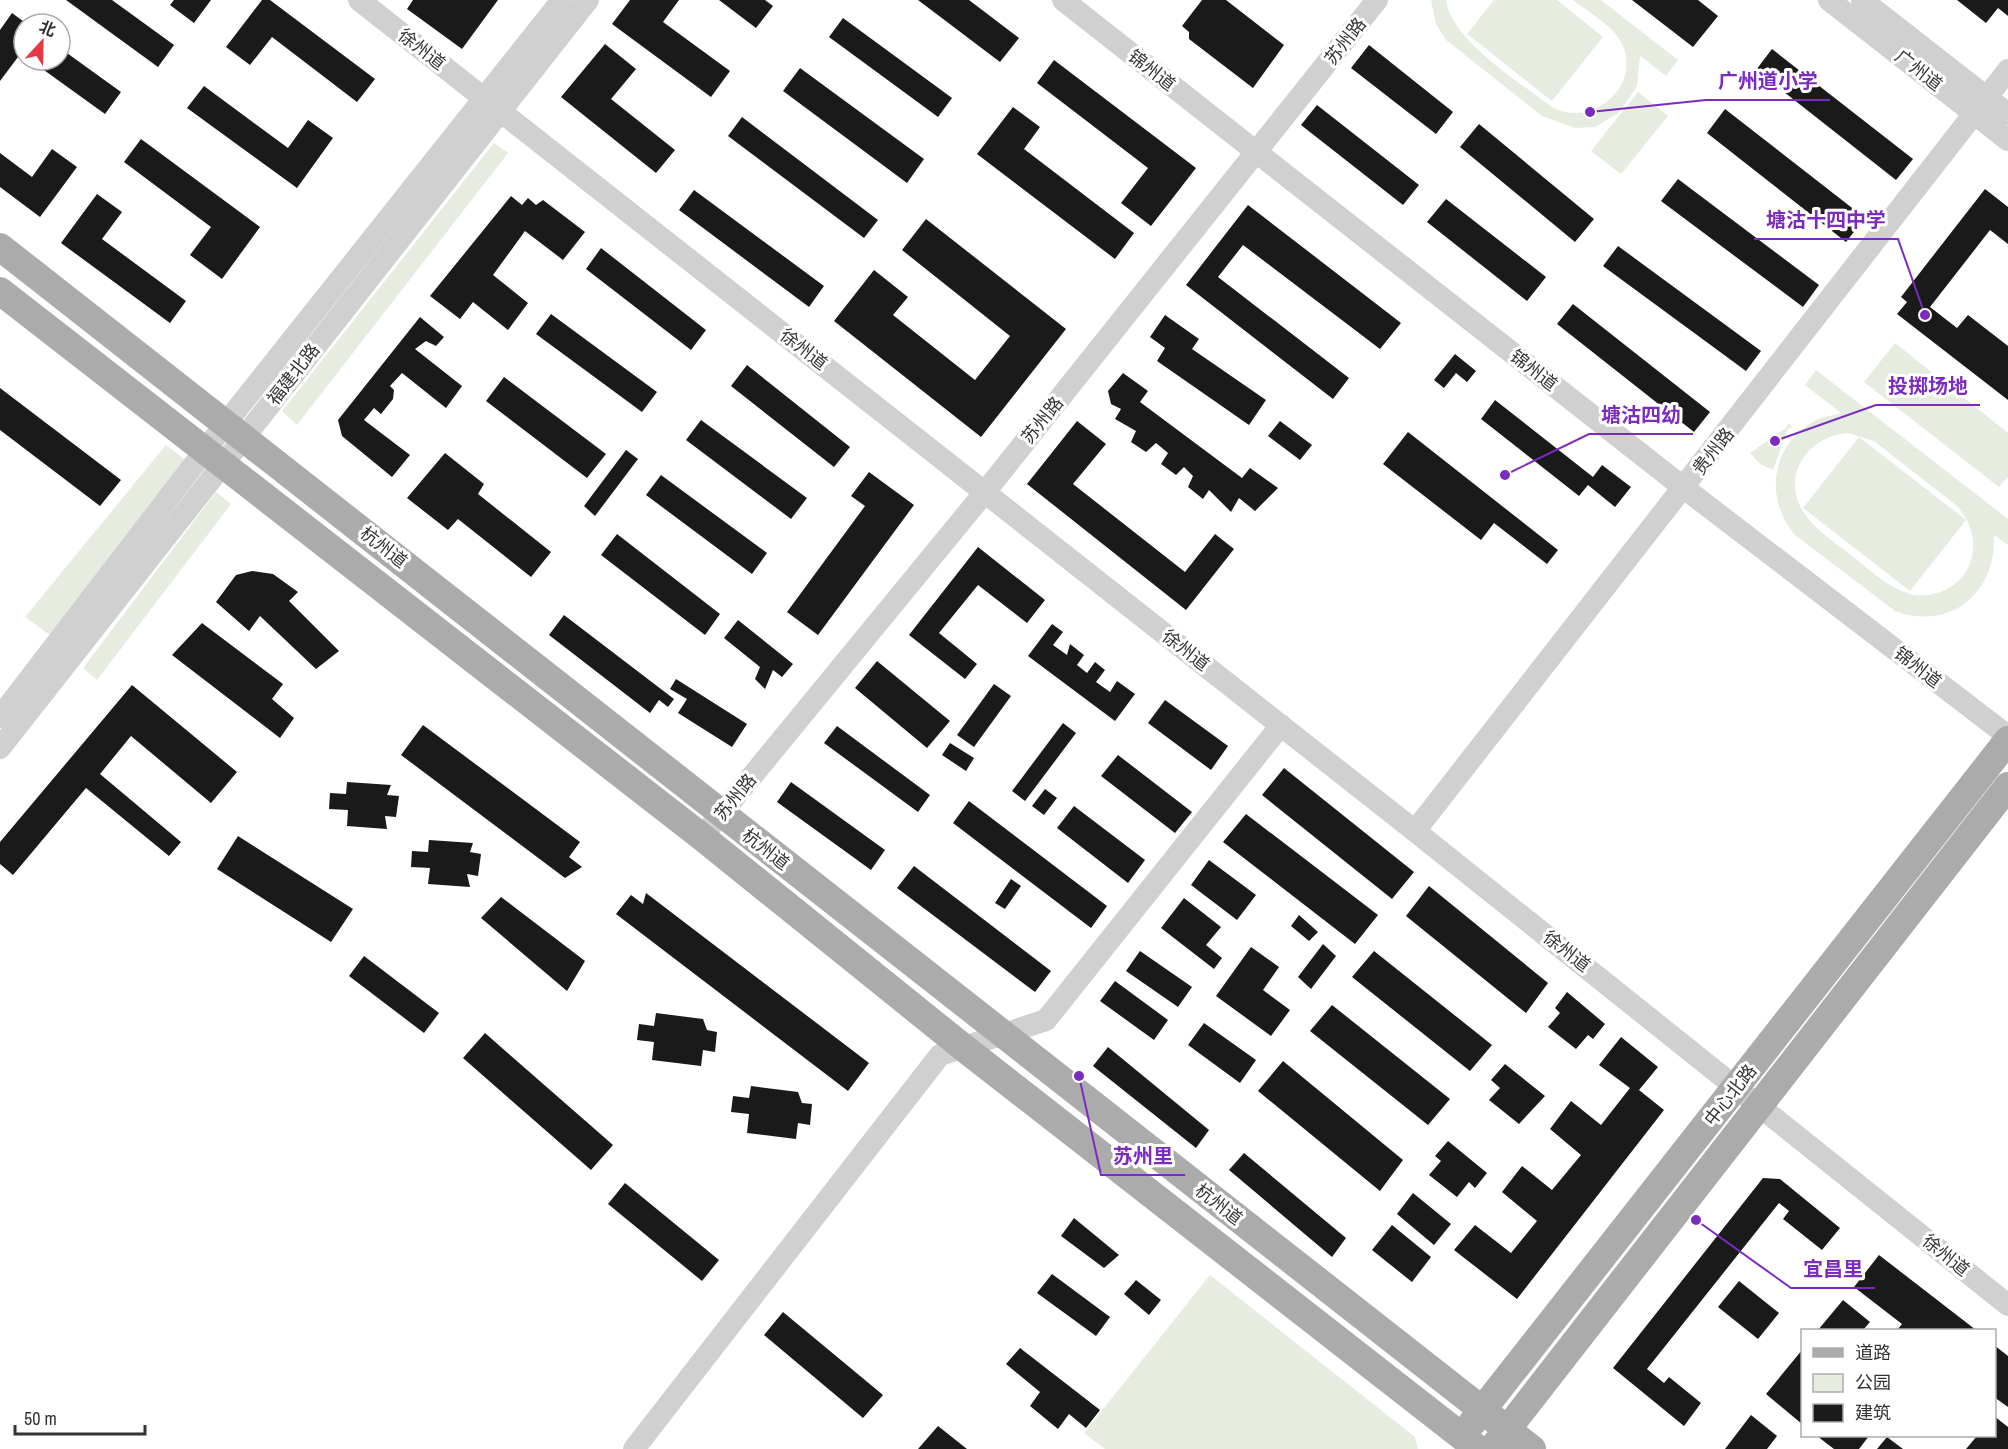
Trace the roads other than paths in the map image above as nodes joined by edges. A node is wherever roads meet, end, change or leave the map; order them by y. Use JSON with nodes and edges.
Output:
{"nodes":[{"id":1,"x":359,"y":0,"type":"edge"},
{"id":2,"x":562,"y":0,"type":"edge"},
{"id":3,"x":588,"y":0,"type":"edge"},
{"id":4,"x":1063,"y":0,"type":"edge"},
{"id":5,"x":1377,"y":0,"type":"edge"},
{"id":6,"x":1829,"y":0,"type":"edge"},
{"id":7,"x":1862,"y":0,"type":"edge"},
{"id":8,"x":2008,"y":70,"type":"edge"},
{"id":9,"x":492,"y":104,"type":"junction"},
{"id":10,"x":1980,"y":105,"type":"junction"},
{"id":11,"x":2008,"y":114,"type":"edge"},
{"id":12,"x":2008,"y":140,"type":"edge"},
{"id":13,"x":1257,"y":153,"type":"junction"},
{"id":14,"x":0,"y":247,"type":"edge"},
{"id":15,"x":0,"y":291,"type":"edge"},
{"id":16,"x":235,"y":430,"type":"junction"},
{"id":17,"x":214,"y":457,"type":"junction"},
{"id":18,"x":1684,"y":488,"type":"junction"},
{"id":19,"x":985,"y":492,"type":"junction"},
{"id":20,"x":0,"y":717,"type":"edge"},
{"id":21,"x":1281,"y":725,"type":"junction"},
{"id":22,"x":2008,"y":738,"type":"edge"},
{"id":23,"x":0,"y":748,"type":"edge"},
{"id":24,"x":2008,"y":786,"type":"edge"},
{"id":25,"x":722,"y":814,"type":"junction"},
{"id":26,"x":1415,"y":831,"type":"junction"},
{"id":27,"x":702,"y":837,"type":"junction"},
{"id":28,"x":1003,"y":1035,"type":"junction"},
{"id":29,"x":964,"y":1048,"type":"junction"},
{"id":30,"x":1737,"y":1086,"type":"junction"},
{"id":31,"x":1759,"y":1105,"type":"junction"},
{"id":32,"x":2008,"y":1305,"type":"edge"},
{"id":33,"x":1508,"y":1377,"type":"junction"},
{"id":34,"x":1450,"y":1384,"type":"junction"},
{"id":35,"x":1535,"y":1394,"type":"junction"},
{"id":36,"x":1487,"y":1436,"type":"edge"},
{"id":37,"x":634,"y":1449,"type":"edge"},
{"id":38,"x":1534,"y":1449,"type":"edge"}],
"edges":[{"from":1,"to":9,"type":"street","name":"徐州道"},
{"from":2,"to":9,"type":"street","name":"福建北路"},
{"from":3,"to":9,"type":"street","name":"福建北路"},
{"from":4,"to":13,"type":"street","name":"锦州道"},
{"from":5,"to":13,"type":"street","name":"苏州路"},
{"from":6,"to":10,"type":"street","name":"广州道"},
{"from":7,"to":10,"type":"street","name":"广州道"},
{"from":8,"to":10,"type":"street","name":"贵州路"},
{"from":9,"to":16,"type":"street","name":"福建北路"},
{"from":9,"to":19,"type":"street","name":"徐州道"},
{"from":10,"to":11,"type":"street","name":"广州道"},
{"from":10,"to":12,"type":"street","name":"广州道"},
{"from":10,"to":18,"type":"street","name":"贵州路"},
{"from":13,"to":18,"type":"street","name":"锦州道"},
{"from":13,"to":19,"type":"street","name":"苏州路"},
{"from":14,"to":16,"type":"main road","name":"杭州道"},
{"from":15,"to":17,"type":"main road","name":"杭州道"},
{"from":16,"to":17,"type":"street","name":"福建北路"},
{"from":16,"to":25,"type":"main road","name":"杭州道"},
{"from":17,"to":20,"type":"street","name":"福建北路"},
{"from":17,"to":23,"type":"street","name":"福建北路"},
{"from":17,"to":27,"type":"main road","name":"杭州道"},
{"from":18,"to":22,"type":"street","name":"锦州道"},
{"from":18,"to":26,"type":"street","name":"贵州路"},
{"from":19,"to":21,"type":"street","name":"徐州道"},
{"from":19,"to":25,"type":"street","name":"苏州路"},
{"from":21,"to":26,"type":"street","name":"徐州道"},
{"from":21,"to":28,"type":"street"},
{"from":22,"to":30,"type":"main road","name":"中心北路"},
{"from":24,"to":31,"type":"main road","name":"中心北路"},
{"from":25,"to":27,"type":"street","name":"苏州路"},
{"from":25,"to":28,"type":"main road","name":"杭州道"},
{"from":26,"to":30,"type":"street","name":"徐州道"},
{"from":27,"to":29,"type":"main road","name":"杭州道"},
{"from":28,"to":29,"type":"street"},
{"from":28,"to":34,"type":"main road","name":"杭州道"},
{"from":29,"to":36,"type":"main road","name":"杭州道"},
{"from":29,"to":37,"type":"street"},
{"from":30,"to":31,"type":"street","name":"徐州道"},
{"from":30,"to":33,"type":"main road","name":"中心北路"},
{"from":31,"to":32,"type":"street","name":"徐州道"},
{"from":31,"to":35,"type":"main road","name":"中心北路"},
{"from":33,"to":34,"type":"main road"},
{"from":33,"to":36,"type":"main road"},
{"from":34,"to":36,"type":"main road","name":"杭州道"},
{"from":35,"to":36,"type":"main road","name":"中心北路"},
{"from":35,"to":38,"type":"main road"},
{"from":36,"to":38,"type":"main road","name":"杭州道"}]}
